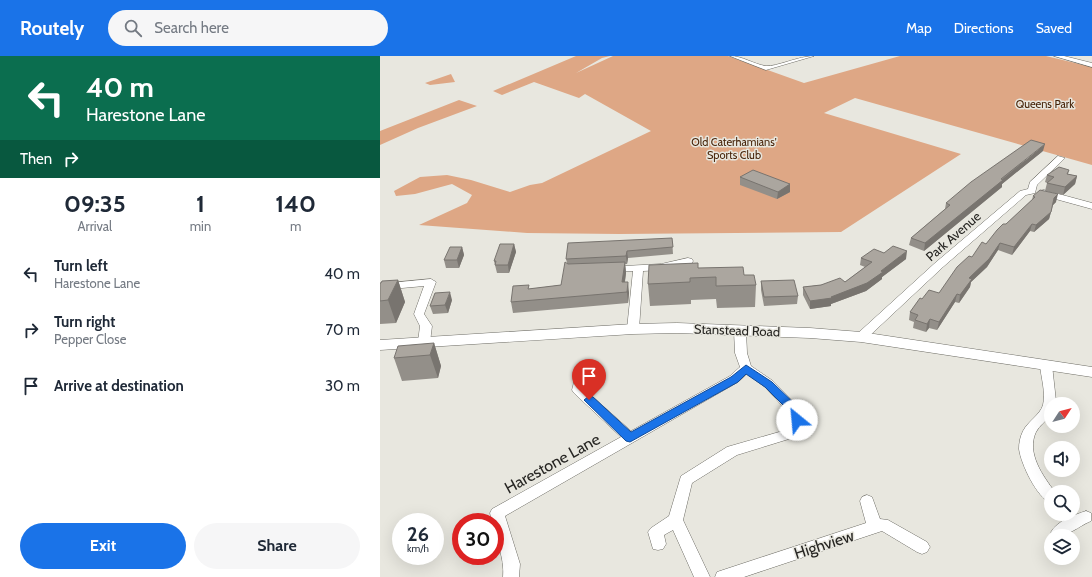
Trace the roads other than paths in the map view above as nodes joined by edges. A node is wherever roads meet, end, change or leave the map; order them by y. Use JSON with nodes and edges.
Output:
{"nodes":[{"id":1,"x":733,"y":56,"type":"edge"},
{"id":2,"x":811,"y":56,"type":"edge"},
{"id":3,"x":1057,"y":56,"type":"edge"},
{"id":4,"x":1092,"y":65,"type":"edge"},
{"id":5,"x":1061,"y":158,"type":"dead end"},
{"id":6,"x":1032,"y":191,"type":"junction"},
{"id":7,"x":1092,"y":206,"type":"edge"},
{"id":8,"x":688,"y":261,"type":"dead end"},
{"id":9,"x":638,"y":267,"type":"junction"},
{"id":10,"x":600,"y":269,"type":"edge"},
{"id":11,"x":380,"y":288,"type":"edge"},
{"id":12,"x":633,"y":329,"type":"junction"},
{"id":13,"x":740,"y":331,"type":"junction"},
{"id":14,"x":861,"y":337,"type":"junction"},
{"id":15,"x":424,"y":342,"type":"junction"},
{"id":16,"x":380,"y":345,"type":"edge"},
{"id":17,"x":1046,"y":365,"type":"junction"},
{"id":18,"x":746,"y":368,"type":"junction"},
{"id":19,"x":1092,"y":372,"type":"edge"},
{"id":20,"x":580,"y":378,"type":"dead end"},
{"id":21,"x":630,"y":438,"type":"junction"},
{"id":22,"x":1044,"y":487,"type":"edge"},
{"id":23,"x":867,"y":501,"type":"dead end"},
{"id":24,"x":676,"y":520,"type":"junction"},
{"id":25,"x":1072,"y":521,"type":"edge"},
{"id":26,"x":875,"y":527,"type":"junction"},
{"id":27,"x":1062,"y":529,"type":"edge"},
{"id":28,"x":658,"y":544,"type":"dead end"},
{"id":29,"x":922,"y":547,"type":"dead end"},
{"id":30,"x":511,"y":577,"type":"edge"},
{"id":31,"x":702,"y":577,"type":"edge"},
{"id":32,"x":723,"y":577,"type":"edge"}],
"edges":[{"from":1,"to":2,"type":"street"},
{"from":3,"to":4,"type":"street"},
{"from":5,"to":6,"type":"street","name":"Park Avenue"},
{"from":6,"to":7,"type":"street"},
{"from":6,"to":14,"type":"street","name":"Park Avenue"},
{"from":8,"to":9,"type":"street"},
{"from":9,"to":10,"type":"street"},
{"from":9,"to":12,"type":"street"},
{"from":11,"to":15,"type":"street"},
{"from":12,"to":13,"type":"street","name":"Stanstead Road"},
{"from":12,"to":15,"type":"street","name":"Stanstead Road"},
{"from":13,"to":14,"type":"street","name":"Stanstead Road"},
{"from":13,"to":18,"type":"street"},
{"from":14,"to":17,"type":"street","name":"Stanstead Road"},
{"from":15,"to":16,"type":"street","name":"Stanstead Road"},
{"from":17,"to":19,"type":"street","name":"Stanstead Road"},
{"from":17,"to":22,"type":"street"},
{"from":18,"to":21,"type":"street","name":"Harestone Lane"},
{"from":18,"to":24,"type":"street"},
{"from":20,"to":21,"type":"street"},
{"from":21,"to":30,"type":"street","name":"Harestone Lane"},
{"from":23,"to":26,"type":"street"},
{"from":24,"to":28,"type":"street"},
{"from":24,"to":31,"type":"street"},
{"from":25,"to":27,"type":"street"},
{"from":26,"to":29,"type":"street","name":"Highview"},
{"from":26,"to":32,"type":"street","name":"Highview"}]}
